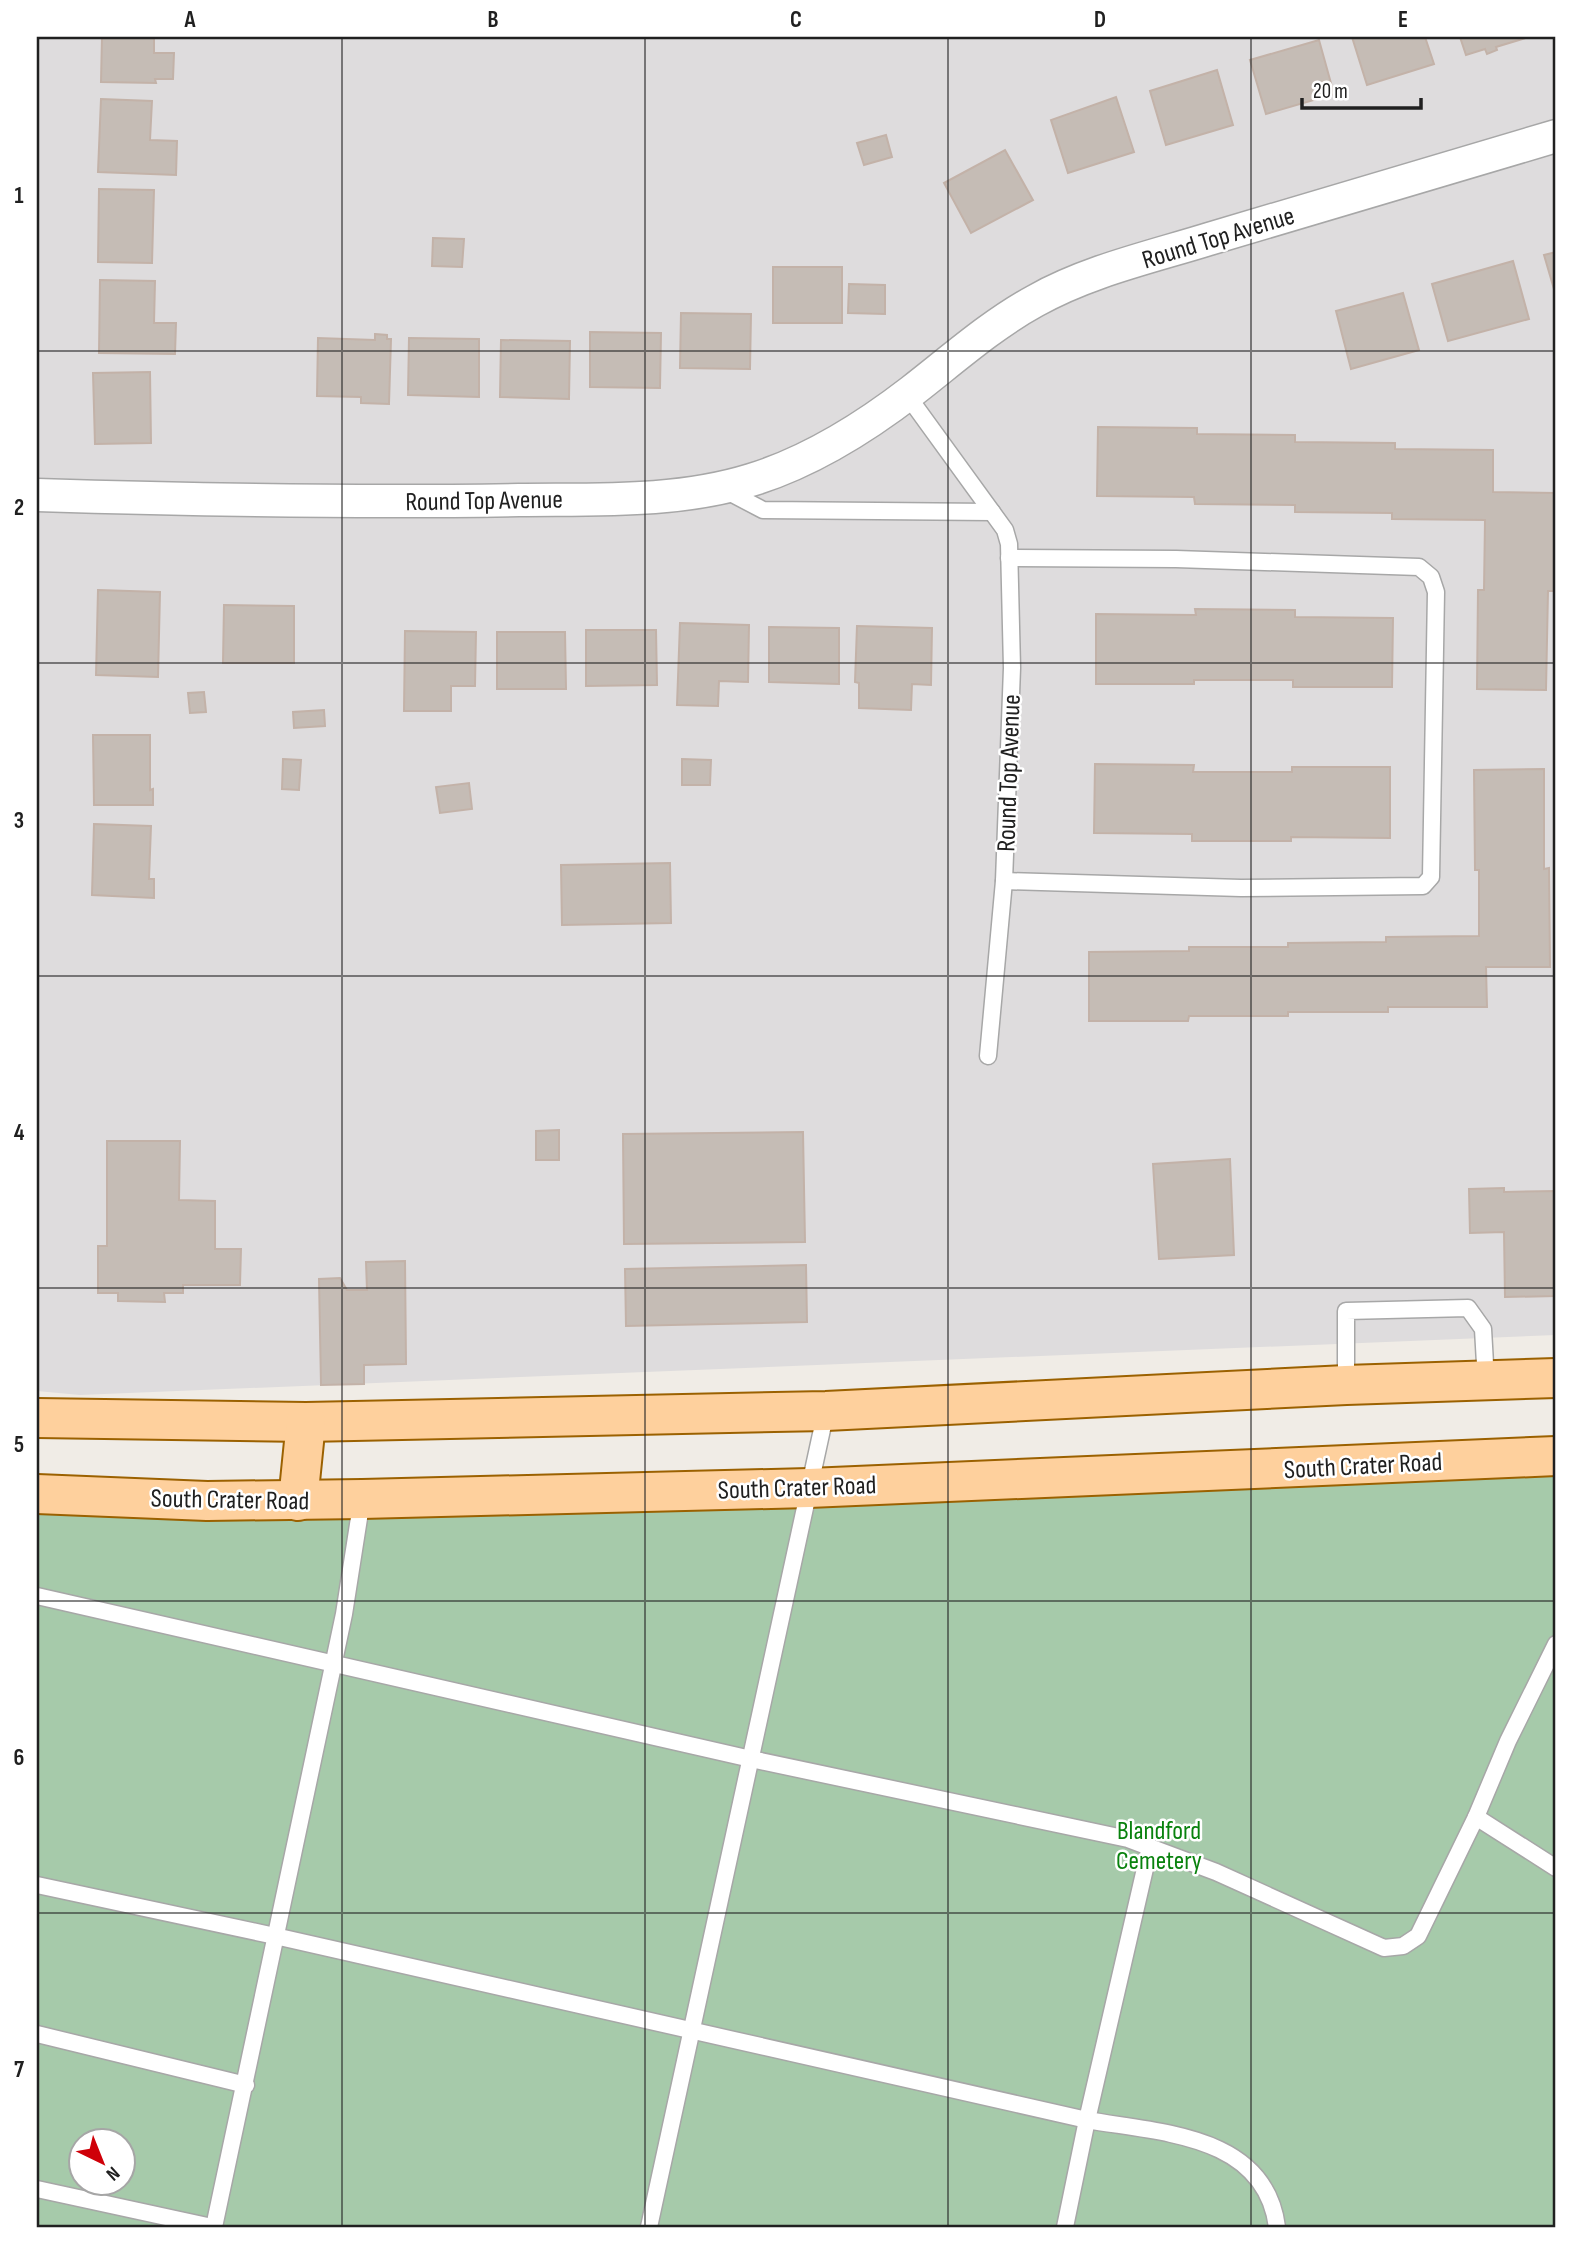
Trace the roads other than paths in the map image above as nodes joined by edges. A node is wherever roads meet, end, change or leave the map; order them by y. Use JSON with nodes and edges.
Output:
{"nodes":[{"id":1,"x":1556,"y":136,"type":"edge"},
{"id":2,"x":907,"y":395,"type":"junction"},
{"id":3,"x":719,"y":487,"type":"junction"},
{"id":4,"x":37,"y":495,"type":"edge"},
{"id":5,"x":992,"y":512,"type":"junction"},
{"id":6,"x":1009,"y":558,"type":"junction"},
{"id":7,"x":1004,"y":881,"type":"junction"},
{"id":8,"x":988,"y":1056,"type":"dead end"},
{"id":9,"x":1556,"y":1378,"type":"edge"},
{"id":10,"x":1486,"y":1381,"type":"junction"},
{"id":11,"x":1346,"y":1385,"type":"junction"},
{"id":12,"x":826,"y":1411,"type":"junction"},
{"id":13,"x":37,"y":1419,"type":"edge"},
{"id":14,"x":306,"y":1422,"type":"junction"},
{"id":15,"x":1556,"y":1456,"type":"edge"},
{"id":16,"x":809,"y":1488,"type":"junction"},
{"id":17,"x":37,"y":1494,"type":"edge"},
{"id":18,"x":362,"y":1499,"type":"junction"},
{"id":19,"x":298,"y":1500,"type":"junction"},
{"id":20,"x":37,"y":1596,"type":"edge"},
{"id":21,"x":1556,"y":1644,"type":"edge"},
{"id":22,"x":334,"y":1662,"type":"junction"},
{"id":23,"x":751,"y":1759,"type":"junction"},
{"id":24,"x":1476,"y":1817,"type":"junction"},
{"id":25,"x":1150,"y":1847,"type":"junction"},
{"id":26,"x":1556,"y":1868,"type":"edge"},
{"id":27,"x":37,"y":1885,"type":"edge"},
{"id":28,"x":275,"y":1936,"type":"junction"},
{"id":29,"x":693,"y":2030,"type":"junction"},
{"id":30,"x":37,"y":2035,"type":"edge"},
{"id":31,"x":246,"y":2085,"type":"junction"},
{"id":32,"x":1087,"y":2120,"type":"junction"},
{"id":33,"x":37,"y":2189,"type":"edge"},
{"id":34,"x":213,"y":2227,"type":"edge"},
{"id":35,"x":649,"y":2227,"type":"edge"},
{"id":36,"x":1065,"y":2227,"type":"edge"},
{"id":37,"x":1277,"y":2227,"type":"edge"}],
"edges":[{"from":1,"to":2,"type":"street","name":"Round Top Avenue"},
{"from":2,"to":3,"type":"street","name":"Round Top Avenue"},
{"from":2,"to":5,"type":"lane","name":"Round Top Avenue"},
{"from":3,"to":4,"type":"street","name":"Round Top Avenue"},
{"from":3,"to":5,"type":"lane"},
{"from":5,"to":6,"type":"lane","name":"Round Top Avenue"},
{"from":6,"to":7,"type":"lane","name":"Round Top Avenue"},
{"from":6,"to":7,"type":"lane"},
{"from":7,"to":8,"type":"lane","name":"Round Top Avenue"},
{"from":9,"to":10,"type":"main road"},
{"from":10,"to":11,"type":"main road"},
{"from":10,"to":11,"type":"lane"},
{"from":11,"to":12,"type":"main road"},
{"from":12,"to":14,"type":"main road"},
{"from":12,"to":16,"type":"lane"},
{"from":13,"to":14,"type":"main road"},
{"from":14,"to":19,"type":"main road"},
{"from":15,"to":16,"type":"main road","name":"South Crater Road"},
{"from":16,"to":18,"type":"main road","name":"South Crater Road"},
{"from":16,"to":23,"type":"lane"},
{"from":17,"to":19,"type":"main road","name":"South Crater Road"},
{"from":18,"to":19,"type":"main road","name":"South Crater Road"},
{"from":18,"to":22,"type":"lane"},
{"from":20,"to":22,"type":"lane"},
{"from":21,"to":24,"type":"lane"},
{"from":22,"to":23,"type":"lane"},
{"from":22,"to":28,"type":"lane"},
{"from":23,"to":25,"type":"lane"},
{"from":23,"to":29,"type":"lane"},
{"from":24,"to":25,"type":"lane"},
{"from":24,"to":26,"type":"lane"},
{"from":25,"to":32,"type":"lane"},
{"from":27,"to":28,"type":"lane"},
{"from":28,"to":29,"type":"lane"},
{"from":28,"to":31,"type":"lane"},
{"from":29,"to":32,"type":"lane"},
{"from":29,"to":35,"type":"lane"},
{"from":30,"to":31,"type":"lane"},
{"from":31,"to":34,"type":"lane"},
{"from":32,"to":36,"type":"lane"},
{"from":32,"to":37,"type":"lane"},
{"from":33,"to":34,"type":"lane"}]}
